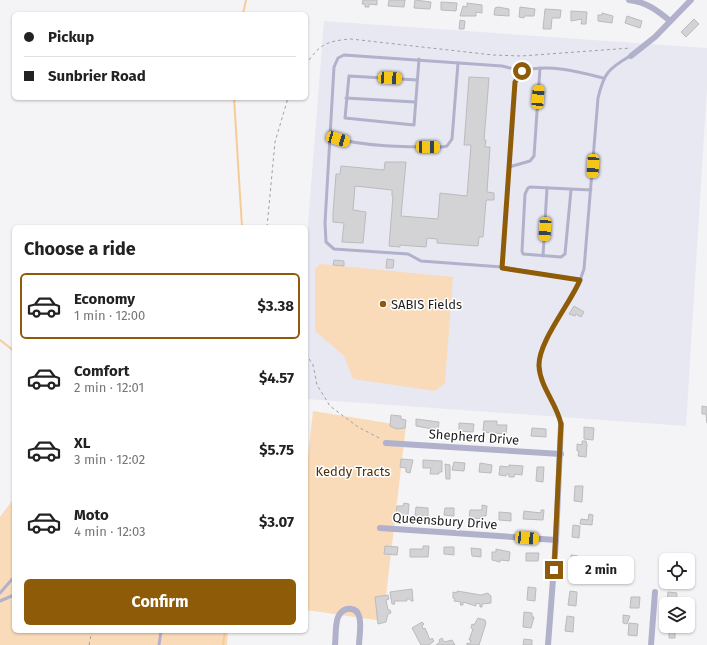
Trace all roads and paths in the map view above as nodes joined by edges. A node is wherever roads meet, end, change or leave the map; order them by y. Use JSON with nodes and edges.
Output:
{"nodes":[{"id":1,"x":629,"y":0,"type":"edge"},
{"id":2,"x":691,"y":0,"type":"edge"},
{"id":3,"x":670,"y":21,"type":"junction"},
{"id":4,"x":633,"y":48,"type":"dead end"},
{"id":5,"x":631,"y":56,"type":"joint"},
{"id":6,"x":419,"y":60,"type":"junction"},
{"id":7,"x":308,"y":62,"type":"edge"},
{"id":8,"x":458,"y":63,"type":"junction"},
{"id":9,"x":540,"y":68,"type":"junction"},
{"id":10,"x":522,"y":71,"type":"junction"},
{"id":11,"x":603,"y":78,"type":"junction"},
{"id":12,"x":417,"y":80,"type":"junction"},
{"id":13,"x":346,"y":98,"type":"junction"},
{"id":14,"x":287,"y":100,"type":"edge"},
{"id":15,"x":415,"y":102,"type":"junction"},
{"id":16,"x":330,"y":137,"type":"junction"},
{"id":17,"x":509,"y":167,"type":"junction"},
{"id":18,"x":547,"y":188,"type":"junction"},
{"id":19,"x":571,"y":190,"type":"junction"},
{"id":20,"x":591,"y":190,"type":"junction"},
{"id":21,"x":267,"y":225,"type":"edge"},
{"id":22,"x":544,"y":256,"type":"junction"},
{"id":23,"x":502,"y":268,"type":"junction"},
{"id":24,"x":580,"y":280,"type":"junction"},
{"id":25,"x":308,"y":357,"type":"edge"},
{"id":26,"x":561,"y":424,"type":"joint"},
{"id":27,"x":386,"y":443,"type":"joint"},
{"id":28,"x":561,"y":454,"type":"junction"},
{"id":29,"x":380,"y":528,"type":"dead end"},
{"id":30,"x":556,"y":540,"type":"junction"},
{"id":31,"x":12,"y":579,"type":"edge"},
{"id":32,"x":655,"y":592,"type":"dead end"},
{"id":33,"x":0,"y":594,"type":"edge"},
{"id":34,"x":12,"y":596,"type":"edge"},
{"id":35,"x":0,"y":602,"type":"edge"},
{"id":36,"x":92,"y":633,"type":"edge"},
{"id":37,"x":161,"y":633,"type":"edge"},
{"id":38,"x":90,"y":645,"type":"edge"},
{"id":39,"x":159,"y":645,"type":"edge"},
{"id":40,"x":335,"y":645,"type":"edge"},
{"id":41,"x":358,"y":645,"type":"edge"},
{"id":42,"x":548,"y":645,"type":"edge"},
{"id":43,"x":651,"y":645,"type":"edge"}],
"edges":[{"from":1,"to":3,"type":"street"},
{"from":2,"to":3,"type":"street"},
{"from":3,"to":5,"type":"street"},
{"from":4,"to":7,"type":"path"},
{"from":5,"to":11,"type":"lane"},
{"from":6,"to":8,"type":"lane"},
{"from":6,"to":12,"type":"lane"},
{"from":6,"to":16,"type":"lane"},
{"from":8,"to":10,"type":"lane"},
{"from":8,"to":16,"type":"lane"},
{"from":9,"to":10,"type":"lane"},
{"from":9,"to":11,"type":"lane"},
{"from":9,"to":17,"type":"lane"},
{"from":10,"to":17,"type":"lane"},
{"from":11,"to":20,"type":"lane"},
{"from":12,"to":13,"type":"lane"},
{"from":12,"to":15,"type":"lane"},
{"from":13,"to":15,"type":"lane"},
{"from":13,"to":15,"type":"lane"},
{"from":14,"to":21,"type":"path"},
{"from":16,"to":23,"type":"lane"},
{"from":17,"to":23,"type":"lane"},
{"from":18,"to":19,"type":"lane"},
{"from":18,"to":22,"type":"lane"},
{"from":18,"to":22,"type":"lane"},
{"from":19,"to":20,"type":"lane"},
{"from":19,"to":22,"type":"lane"},
{"from":20,"to":24,"type":"lane"},
{"from":23,"to":24,"type":"lane"},
{"from":24,"to":26,"type":"lane"},
{"from":25,"to":27,"type":"path"},
{"from":26,"to":28,"type":"street"},
{"from":27,"to":28,"type":"street","name":"Shepherd Drive"},
{"from":28,"to":30,"type":"street"},
{"from":29,"to":30,"type":"street","name":"Queensbury Drive"},
{"from":30,"to":42,"type":"street"},
{"from":31,"to":33,"type":"lane"},
{"from":32,"to":43,"type":"street"},
{"from":34,"to":35,"type":"lane"},
{"from":36,"to":38,"type":"path"},
{"from":37,"to":39,"type":"lane"},
{"from":40,"to":41,"type":"street"}]}
